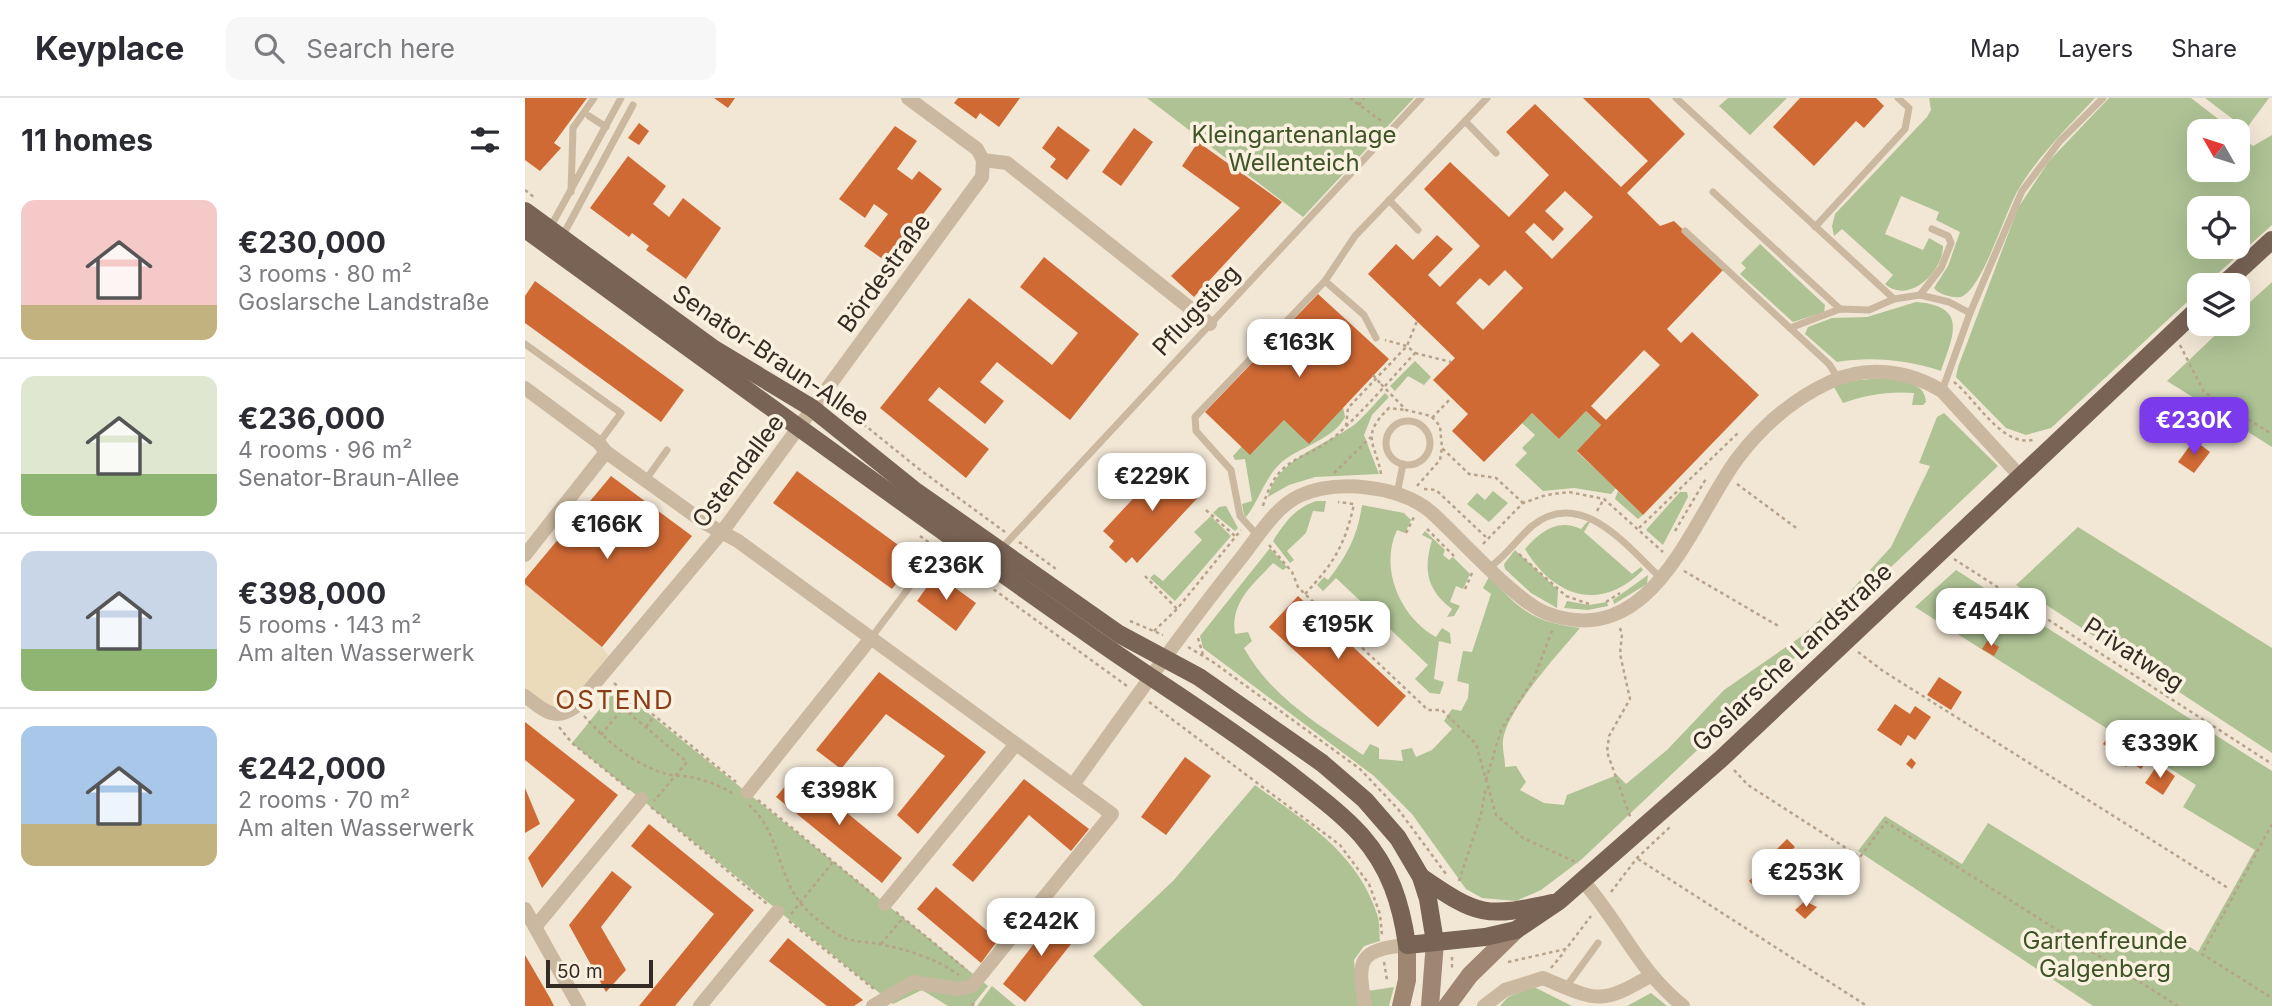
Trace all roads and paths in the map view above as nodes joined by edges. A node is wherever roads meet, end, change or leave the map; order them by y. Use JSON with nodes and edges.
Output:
{"nodes":[{"id":1,"x":594,"y":98,"type":"edge"},
{"id":2,"x":621,"y":98,"type":"edge"},
{"id":3,"x":908,"y":98,"type":"edge"},
{"id":4,"x":1350,"y":98,"type":"edge"},
{"id":5,"x":1364,"y":98,"type":"edge"},
{"id":6,"x":1421,"y":98,"type":"edge"},
{"id":7,"x":1487,"y":98,"type":"edge"},
{"id":8,"x":1676,"y":98,"type":"edge"},
{"id":9,"x":1898,"y":98,"type":"edge"},
{"id":10,"x":2103,"y":98,"type":"edge"},
{"id":11,"x":633,"y":105,"type":"dead end"},
{"id":12,"x":1359,"y":105,"type":"junction"},
{"id":13,"x":589,"y":116,"type":"dead end"},
{"id":14,"x":1465,"y":121,"type":"junction"},
{"id":15,"x":606,"y":127,"type":"junction"},
{"id":16,"x":1392,"y":129,"type":"junction"},
{"id":17,"x":1496,"y":153,"type":"dead end"},
{"id":18,"x":983,"y":160,"type":"junction"},
{"id":19,"x":571,"y":192,"type":"junction"},
{"id":20,"x":1713,"y":192,"type":"dead end"},
{"id":21,"x":1389,"y":200,"type":"junction"},
{"id":22,"x":525,"y":211,"type":"edge"},
{"id":23,"x":1815,"y":227,"type":"junction"},
{"id":24,"x":525,"y":229,"type":"edge"},
{"id":25,"x":1932,"y":229,"type":"dead end"},
{"id":26,"x":1418,"y":230,"type":"dead end"},
{"id":27,"x":1685,"y":231,"type":"dead end"},
{"id":28,"x":556,"y":233,"type":"junction"},
{"id":29,"x":2272,"y":240,"type":"edge"},
{"id":30,"x":2236,"y":273,"type":"edge"},
{"id":31,"x":1325,"y":281,"type":"junction"},
{"id":32,"x":1920,"y":295,"type":"junction"},
{"id":33,"x":1894,"y":299,"type":"junction"},
{"id":34,"x":1840,"y":309,"type":"junction"},
{"id":35,"x":1970,"y":313,"type":"junction"},
{"id":36,"x":2187,"y":319,"type":"edge"},
{"id":37,"x":1417,"y":321,"type":"dead end"},
{"id":38,"x":1209,"y":324,"type":"junction"},
{"id":39,"x":1790,"y":328,"type":"junction"},
{"id":40,"x":2170,"y":335,"type":"junction"},
{"id":41,"x":1375,"y":338,"type":"joint"},
{"id":42,"x":525,"y":344,"type":"edge"},
{"id":43,"x":1407,"y":345,"type":"junction"},
{"id":44,"x":1415,"y":353,"type":"junction"},
{"id":45,"x":1451,"y":362,"type":"dead end"},
{"id":46,"x":1373,"y":375,"type":"dead end"},
{"id":47,"x":1838,"y":379,"type":"junction"},
{"id":48,"x":1944,"y":384,"type":"junction"},
{"id":49,"x":1383,"y":385,"type":"junction"},
{"id":50,"x":525,"y":388,"type":"edge"},
{"id":51,"x":1451,"y":398,"type":"dead end"},
{"id":52,"x":813,"y":408,"type":"junction"},
{"id":53,"x":1406,"y":410,"type":"junction"},
{"id":54,"x":1432,"y":418,"type":"junction"},
{"id":55,"x":1346,"y":426,"type":"junction"},
{"id":56,"x":798,"y":428,"type":"junction"},
{"id":57,"x":2272,"y":434,"type":"edge"},
{"id":58,"x":2042,"y":435,"type":"dead end"},
{"id":59,"x":1371,"y":437,"type":"junction"},
{"id":60,"x":603,"y":447,"type":"junction"},
{"id":61,"x":1442,"y":449,"type":"junction"},
{"id":62,"x":667,"y":450,"type":"dead end"},
{"id":63,"x":1403,"y":464,"type":"junction"},
{"id":64,"x":2019,"y":475,"type":"junction"},
{"id":65,"x":1331,"y":476,"type":"dead end"},
{"id":66,"x":1726,"y":476,"type":"junction"},
{"id":67,"x":645,"y":481,"type":"junction"},
{"id":68,"x":1381,"y":481,"type":"dead end"},
{"id":69,"x":1415,"y":488,"type":"junction"},
{"id":70,"x":1397,"y":489,"type":"junction"},
{"id":71,"x":1604,"y":499,"type":"dead end"},
{"id":72,"x":1334,"y":502,"type":"dead end"},
{"id":73,"x":1523,"y":503,"type":"dead end"},
{"id":74,"x":1263,"y":506,"type":"dead end"},
{"id":75,"x":1206,"y":510,"type":"dead end"},
{"id":76,"x":1414,"y":517,"type":"dead end"},
{"id":77,"x":1593,"y":519,"type":"junction"},
{"id":78,"x":1639,"y":528,"type":"dead end"},
{"id":79,"x":1799,"y":530,"type":"dead end"},
{"id":80,"x":1495,"y":532,"type":"dead end"},
{"id":81,"x":722,"y":533,"type":"junction"},
{"id":82,"x":916,"y":533,"type":"dead end"},
{"id":83,"x":1674,"y":533,"type":"dead end"},
{"id":84,"x":1488,"y":539,"type":"dead end"},
{"id":85,"x":1267,"y":541,"type":"junction"},
{"id":86,"x":1669,"y":543,"type":"dead end"},
{"id":87,"x":1512,"y":547,"type":"junction"},
{"id":88,"x":1943,"y":548,"type":"junction"},
{"id":89,"x":999,"y":550,"type":"junction"},
{"id":90,"x":525,"y":555,"type":"edge"},
{"id":91,"x":1262,"y":556,"type":"dead end"},
{"id":92,"x":1490,"y":567,"type":"junction"},
{"id":93,"x":1650,"y":568,"type":"junction"},
{"id":94,"x":923,"y":569,"type":"dead end"},
{"id":95,"x":1145,"y":576,"type":"dead end"},
{"id":96,"x":1662,"y":579,"type":"junction"},
{"id":97,"x":1465,"y":589,"type":"dead end"},
{"id":98,"x":1622,"y":592,"type":"dead end"},
{"id":99,"x":1305,"y":594,"type":"junction"},
{"id":100,"x":1566,"y":596,"type":"junction"},
{"id":101,"x":1612,"y":606,"type":"junction"},
{"id":102,"x":1177,"y":609,"type":"junction"},
{"id":103,"x":1557,"y":616,"type":"junction"},
{"id":104,"x":1154,"y":631,"type":"dead end"},
{"id":105,"x":1199,"y":635,"type":"dead end"},
{"id":106,"x":871,"y":638,"type":"junction"},
{"id":107,"x":1845,"y":641,"type":"junction"},
{"id":108,"x":1203,"y":655,"type":"dead end"},
{"id":109,"x":1164,"y":658,"type":"junction"},
{"id":110,"x":603,"y":674,"type":"junction"},
{"id":111,"x":1150,"y":677,"type":"junction"},
{"id":112,"x":1138,"y":694,"type":"junction"},
{"id":113,"x":525,"y":696,"type":"edge"},
{"id":114,"x":575,"y":707,"type":"junction"},
{"id":115,"x":548,"y":714,"type":"junction"},
{"id":116,"x":655,"y":716,"type":"junction"},
{"id":117,"x":646,"y":727,"type":"junction"},
{"id":118,"x":601,"y":736,"type":"junction"},
{"id":119,"x":1016,"y":744,"type":"junction"},
{"id":120,"x":1722,"y":758,"type":"junction"},
{"id":121,"x":2272,"y":764,"type":"edge"},
{"id":122,"x":675,"y":776,"type":"junction"},
{"id":123,"x":1486,"y":784,"type":"junction"},
{"id":124,"x":1073,"y":785,"type":"junction"},
{"id":125,"x":745,"y":798,"type":"junction"},
{"id":126,"x":641,"y":799,"type":"joint"},
{"id":127,"x":1631,"y":818,"type":"dead end"},
{"id":128,"x":2272,"y":824,"type":"edge"},
{"id":129,"x":1620,"y":848,"type":"junction"},
{"id":130,"x":833,"y":862,"type":"junction"},
{"id":131,"x":1579,"y":876,"type":"junction"},
{"id":132,"x":1421,"y":877,"type":"junction"},
{"id":133,"x":1456,"y":888,"type":"dead end"},
{"id":134,"x":2228,"y":888,"type":"dead end"},
{"id":135,"x":1559,"y":901,"type":"junction"},
{"id":136,"x":799,"y":904,"type":"junction"},
{"id":137,"x":885,"y":904,"type":"junction"},
{"id":138,"x":525,"y":909,"type":"edge"},
{"id":139,"x":777,"y":912,"type":"joint"},
{"id":140,"x":903,"y":918,"type":"junction"},
{"id":141,"x":535,"y":927,"type":"junction"},
{"id":142,"x":1516,"y":930,"type":"junction"},
{"id":143,"x":1435,"y":942,"type":"junction"},
{"id":144,"x":1598,"y":943,"type":"dead end"},
{"id":145,"x":881,"y":944,"type":"junction"},
{"id":146,"x":1407,"y":945,"type":"junction"},
{"id":147,"x":1383,"y":948,"type":"junction"},
{"id":148,"x":1566,"y":949,"type":"dead end"},
{"id":149,"x":1650,"y":976,"type":"junction"},
{"id":150,"x":962,"y":977,"type":"dead end"},
{"id":151,"x":1543,"y":978,"type":"junction"},
{"id":152,"x":979,"y":979,"type":"junction"},
{"id":153,"x":1387,"y":980,"type":"dead end"},
{"id":154,"x":1565,"y":988,"type":"junction"},
{"id":155,"x":2272,"y":998,"type":"edge"},
{"id":156,"x":880,"y":1002,"type":"edge"},
{"id":157,"x":579,"y":1006,"type":"edge"},
{"id":158,"x":700,"y":1006,"type":"edge"},
{"id":159,"x":1365,"y":1006,"type":"edge"},
{"id":160,"x":1401,"y":1006,"type":"edge"},
{"id":161,"x":1430,"y":1006,"type":"edge"},
{"id":162,"x":1447,"y":1006,"type":"edge"},
{"id":163,"x":1484,"y":1006,"type":"edge"},
{"id":164,"x":1683,"y":1006,"type":"edge"},
{"id":165,"x":1867,"y":1006,"type":"edge"},
{"id":166,"x":2178,"y":1006,"type":"edge"}],
"edges":[{"from":1,"to":19,"type":"lane"},
{"from":2,"to":15,"type":"lane"},
{"from":3,"to":18,"type":"street"},
{"from":4,"to":12,"type":"path"},
{"from":5,"to":12,"type":"path"},
{"from":6,"to":16,"type":"lane","name":"Pflugstieg"},
{"from":7,"to":14,"type":"lane"},
{"from":8,"to":23,"type":"lane"},
{"from":9,"to":23,"type":"lane"},
{"from":10,"to":35,"type":"lane"},
{"from":11,"to":28,"type":"lane"},
{"from":12,"to":16,"type":"path"},
{"from":13,"to":15,"type":"lane"},
{"from":14,"to":17,"type":"lane"},
{"from":14,"to":21,"type":"lane"},
{"from":15,"to":19,"type":"lane"},
{"from":16,"to":38,"type":"lane","name":"Pflugstieg"},
{"from":18,"to":38,"type":"street"},
{"from":18,"to":52,"type":"street","name":"Bördestraße"},
{"from":19,"to":28,"type":"lane"},
{"from":20,"to":34,"type":"lane"},
{"from":21,"to":26,"type":"lane"},
{"from":21,"to":31,"type":"lane"},
{"from":22,"to":28,"type":"main road","name":"Senator-Braun-Allee"},
{"from":23,"to":33,"type":"lane"},
{"from":24,"to":56,"type":"main road","name":"Senator-Braun-Allee"},
{"from":25,"to":32,"type":"lane"},
{"from":27,"to":39,"type":"lane"},
{"from":28,"to":52,"type":"main road","name":"Senator-Braun-Allee"},
{"from":29,"to":30,"type":"main road"},
{"from":31,"to":41,"type":"lane"},
{"from":31,"to":85,"type":"lane"},
{"from":32,"to":33,"type":"lane"},
{"from":32,"to":35,"type":"lane"},
{"from":33,"to":34,"type":"lane"},
{"from":34,"to":39,"type":"lane"},
{"from":35,"to":48,"type":"lane"},
{"from":36,"to":40,"type":"main road","name":"Goslarsche Landstraße"},
{"from":37,"to":43,"type":"path"},
{"from":38,"to":89,"type":"lane","name":"Pflugstieg"},
{"from":39,"to":47,"type":"lane"},
{"from":40,"to":57,"type":"path"},
{"from":40,"to":64,"type":"main road","name":"Goslarsche Landstraße"},
{"from":41,"to":43,"type":"path"},
{"from":42,"to":60,"type":"lane"},
{"from":43,"to":44,"type":"path"},
{"from":43,"to":55,"type":"path"},
{"from":44,"to":45,"type":"path"},
{"from":44,"to":49,"type":"path"},
{"from":46,"to":49,"type":"path","bridge":true},
{"from":47,"to":48,"type":"street"},
{"from":47,"to":66,"type":"street"},
{"from":48,"to":58,"type":"path"},
{"from":48,"to":64,"type":"street"},
{"from":49,"to":53,"type":"path"},
{"from":49,"to":55,"type":"path"},
{"from":50,"to":60,"type":"street"},
{"from":51,"to":54,"type":"path"},
{"from":52,"to":56,"type":"street","name":"Ostendallee"},
{"from":52,"to":89,"type":"main road","name":"Senator-Braun-Allee"},
{"from":53,"to":54,"type":"path"},
{"from":53,"to":59,"type":"path"},
{"from":54,"to":61,"type":"path"},
{"from":55,"to":74,"type":"path"},
{"from":56,"to":81,"type":"street","name":"Ostendallee"},
{"from":56,"to":111,"type":"main road","name":"Senator-Braun-Allee"},
{"from":59,"to":65,"type":"path"},
{"from":59,"to":68,"type":"path"},
{"from":60,"to":67,"type":"street"},
{"from":60,"to":90,"type":"street"},
{"from":61,"to":69,"type":"path"},
{"from":61,"to":73,"type":"path"},
{"from":62,"to":67,"type":"lane"},
{"from":63,"to":63,"type":"lane"},
{"from":63,"to":70,"type":"lane"},
{"from":64,"to":88,"type":"main road","name":"Goslarsche Landstraße"},
{"from":66,"to":79,"type":"path"},
{"from":66,"to":96,"type":"street"},
{"from":67,"to":81,"type":"street"},
{"from":69,"to":70,"type":"path"},
{"from":69,"to":84,"type":"path"},
{"from":70,"to":85,"type":"street"},
{"from":70,"to":92,"type":"street"},
{"from":71,"to":77,"type":"path"},
{"from":72,"to":99,"type":"path"},
{"from":75,"to":102,"type":"path"},
{"from":76,"to":97,"type":"path"},
{"from":77,"to":87,"type":"lane"},
{"from":77,"to":93,"type":"lane"},
{"from":78,"to":83,"type":"path"},
{"from":80,"to":87,"type":"path"},
{"from":81,"to":106,"type":"street"},
{"from":81,"to":110,"type":"street","name":"Ostendallee"},
{"from":82,"to":112,"type":"path"},
{"from":85,"to":91,"type":"path"},
{"from":85,"to":99,"type":"path"},
{"from":85,"to":109,"type":"street"},
{"from":86,"to":93,"type":"path"},
{"from":87,"to":92,"type":"lane"},
{"from":87,"to":100,"type":"path"},
{"from":88,"to":107,"type":"main road","name":"Goslarsche Landstraße"},
{"from":88,"to":121,"type":"path","name":"Privatweg"},
{"from":89,"to":109,"type":"main road","name":"Senator-Braun-Allee"},
{"from":92,"to":103,"type":"street"},
{"from":93,"to":96,"type":"lane"},
{"from":94,"to":106,"type":"lane"},
{"from":95,"to":102,"type":"path"},
{"from":96,"to":101,"type":"street"},
{"from":98,"to":101,"type":"path"},
{"from":99,"to":123,"type":"path"},
{"from":100,"to":101,"type":"path"},
{"from":100,"to":103,"type":"path"},
{"from":101,"to":103,"type":"street"},
{"from":101,"to":127,"type":"path"},
{"from":102,"to":104,"type":"path"},
{"from":103,"to":123,"type":"path"},
{"from":105,"to":108,"type":"path"},
{"from":106,"to":119,"type":"street"},
{"from":106,"to":125,"type":"street"},
{"from":107,"to":120,"type":"main road","name":"Goslarsche Landstraße"},
{"from":107,"to":134,"type":"path"},
{"from":109,"to":111,"type":"street"},
{"from":109,"to":132,"type":"main road","name":"Senator-Braun-Allee"},
{"from":110,"to":114,"type":"street","name":"Ostendallee"},
{"from":110,"to":116,"type":"path"},
{"from":111,"to":112,"type":"street"},
{"from":111,"to":146,"type":"main road","name":"Senator-Braun-Allee"},
{"from":112,"to":124,"type":"street"},
{"from":112,"to":147,"type":"path"},
{"from":113,"to":115,"type":"street"},
{"from":114,"to":115,"type":"street"},
{"from":114,"to":118,"type":"path"},
{"from":115,"to":126,"type":"path"},
{"from":116,"to":117,"type":"path"},
{"from":116,"to":125,"type":"path"},
{"from":117,"to":118,"type":"path"},
{"from":117,"to":122,"type":"path"},
{"from":118,"to":122,"type":"path"},
{"from":119,"to":124,"type":"street"},
{"from":119,"to":137,"type":"street"},
{"from":120,"to":129,"type":"main road","name":"Goslarsche Landstraße"},
{"from":120,"to":166,"type":"path"},
{"from":122,"to":125,"type":"path"},
{"from":122,"to":139,"type":"path"},
{"from":123,"to":131,"type":"path"},
{"from":123,"to":133,"type":"path"},
{"from":124,"to":152,"type":"street"},
{"from":125,"to":130,"type":"path"},
{"from":125,"to":136,"type":"path"},
{"from":126,"to":141,"type":"street"},
{"from":128,"to":155,"type":"path"},
{"from":129,"to":131,"type":"main road","name":"Goslarsche Landstraße"},
{"from":129,"to":165,"type":"path"},
{"from":130,"to":136,"type":"path"},
{"from":130,"to":137,"type":"path"},
{"from":131,"to":135,"type":"main road","name":"Goslarsche Landstraße"},
{"from":131,"to":149,"type":"street"},
{"from":132,"to":135,"type":"main road"},
{"from":132,"to":143,"type":"main road","name":"Senator-Braun-Allee"},
{"from":135,"to":142,"type":"main road","name":"Goslarsche Landstraße"},
{"from":136,"to":145,"type":"path"},
{"from":136,"to":156,"type":"path"},
{"from":137,"to":140,"type":"path"},
{"from":138,"to":141,"type":"street"},
{"from":139,"to":158,"type":"street"},
{"from":140,"to":145,"type":"path"},
{"from":140,"to":152,"type":"path"},
{"from":141,"to":157,"type":"street"},
{"from":142,"to":143,"type":"main road","name":"Goslarsche Landstraße"},
{"from":142,"to":162,"type":"main road"},
{"from":143,"to":146,"type":"main road"},
{"from":143,"to":161,"type":"main road"},
{"from":144,"to":154,"type":"lane"},
{"from":145,"to":150,"type":"path"},
{"from":146,"to":147,"type":"street"},
{"from":146,"to":160,"type":"main road"},
{"from":147,"to":153,"type":"path"},
{"from":147,"to":159,"type":"street"},
{"from":148,"to":151,"type":"path"},
{"from":149,"to":154,"type":"street"},
{"from":149,"to":164,"type":"street"},
{"from":151,"to":154,"type":"street"},
{"from":151,"to":163,"type":"street"},
{"from":152,"to":156,"type":"street"}]}
